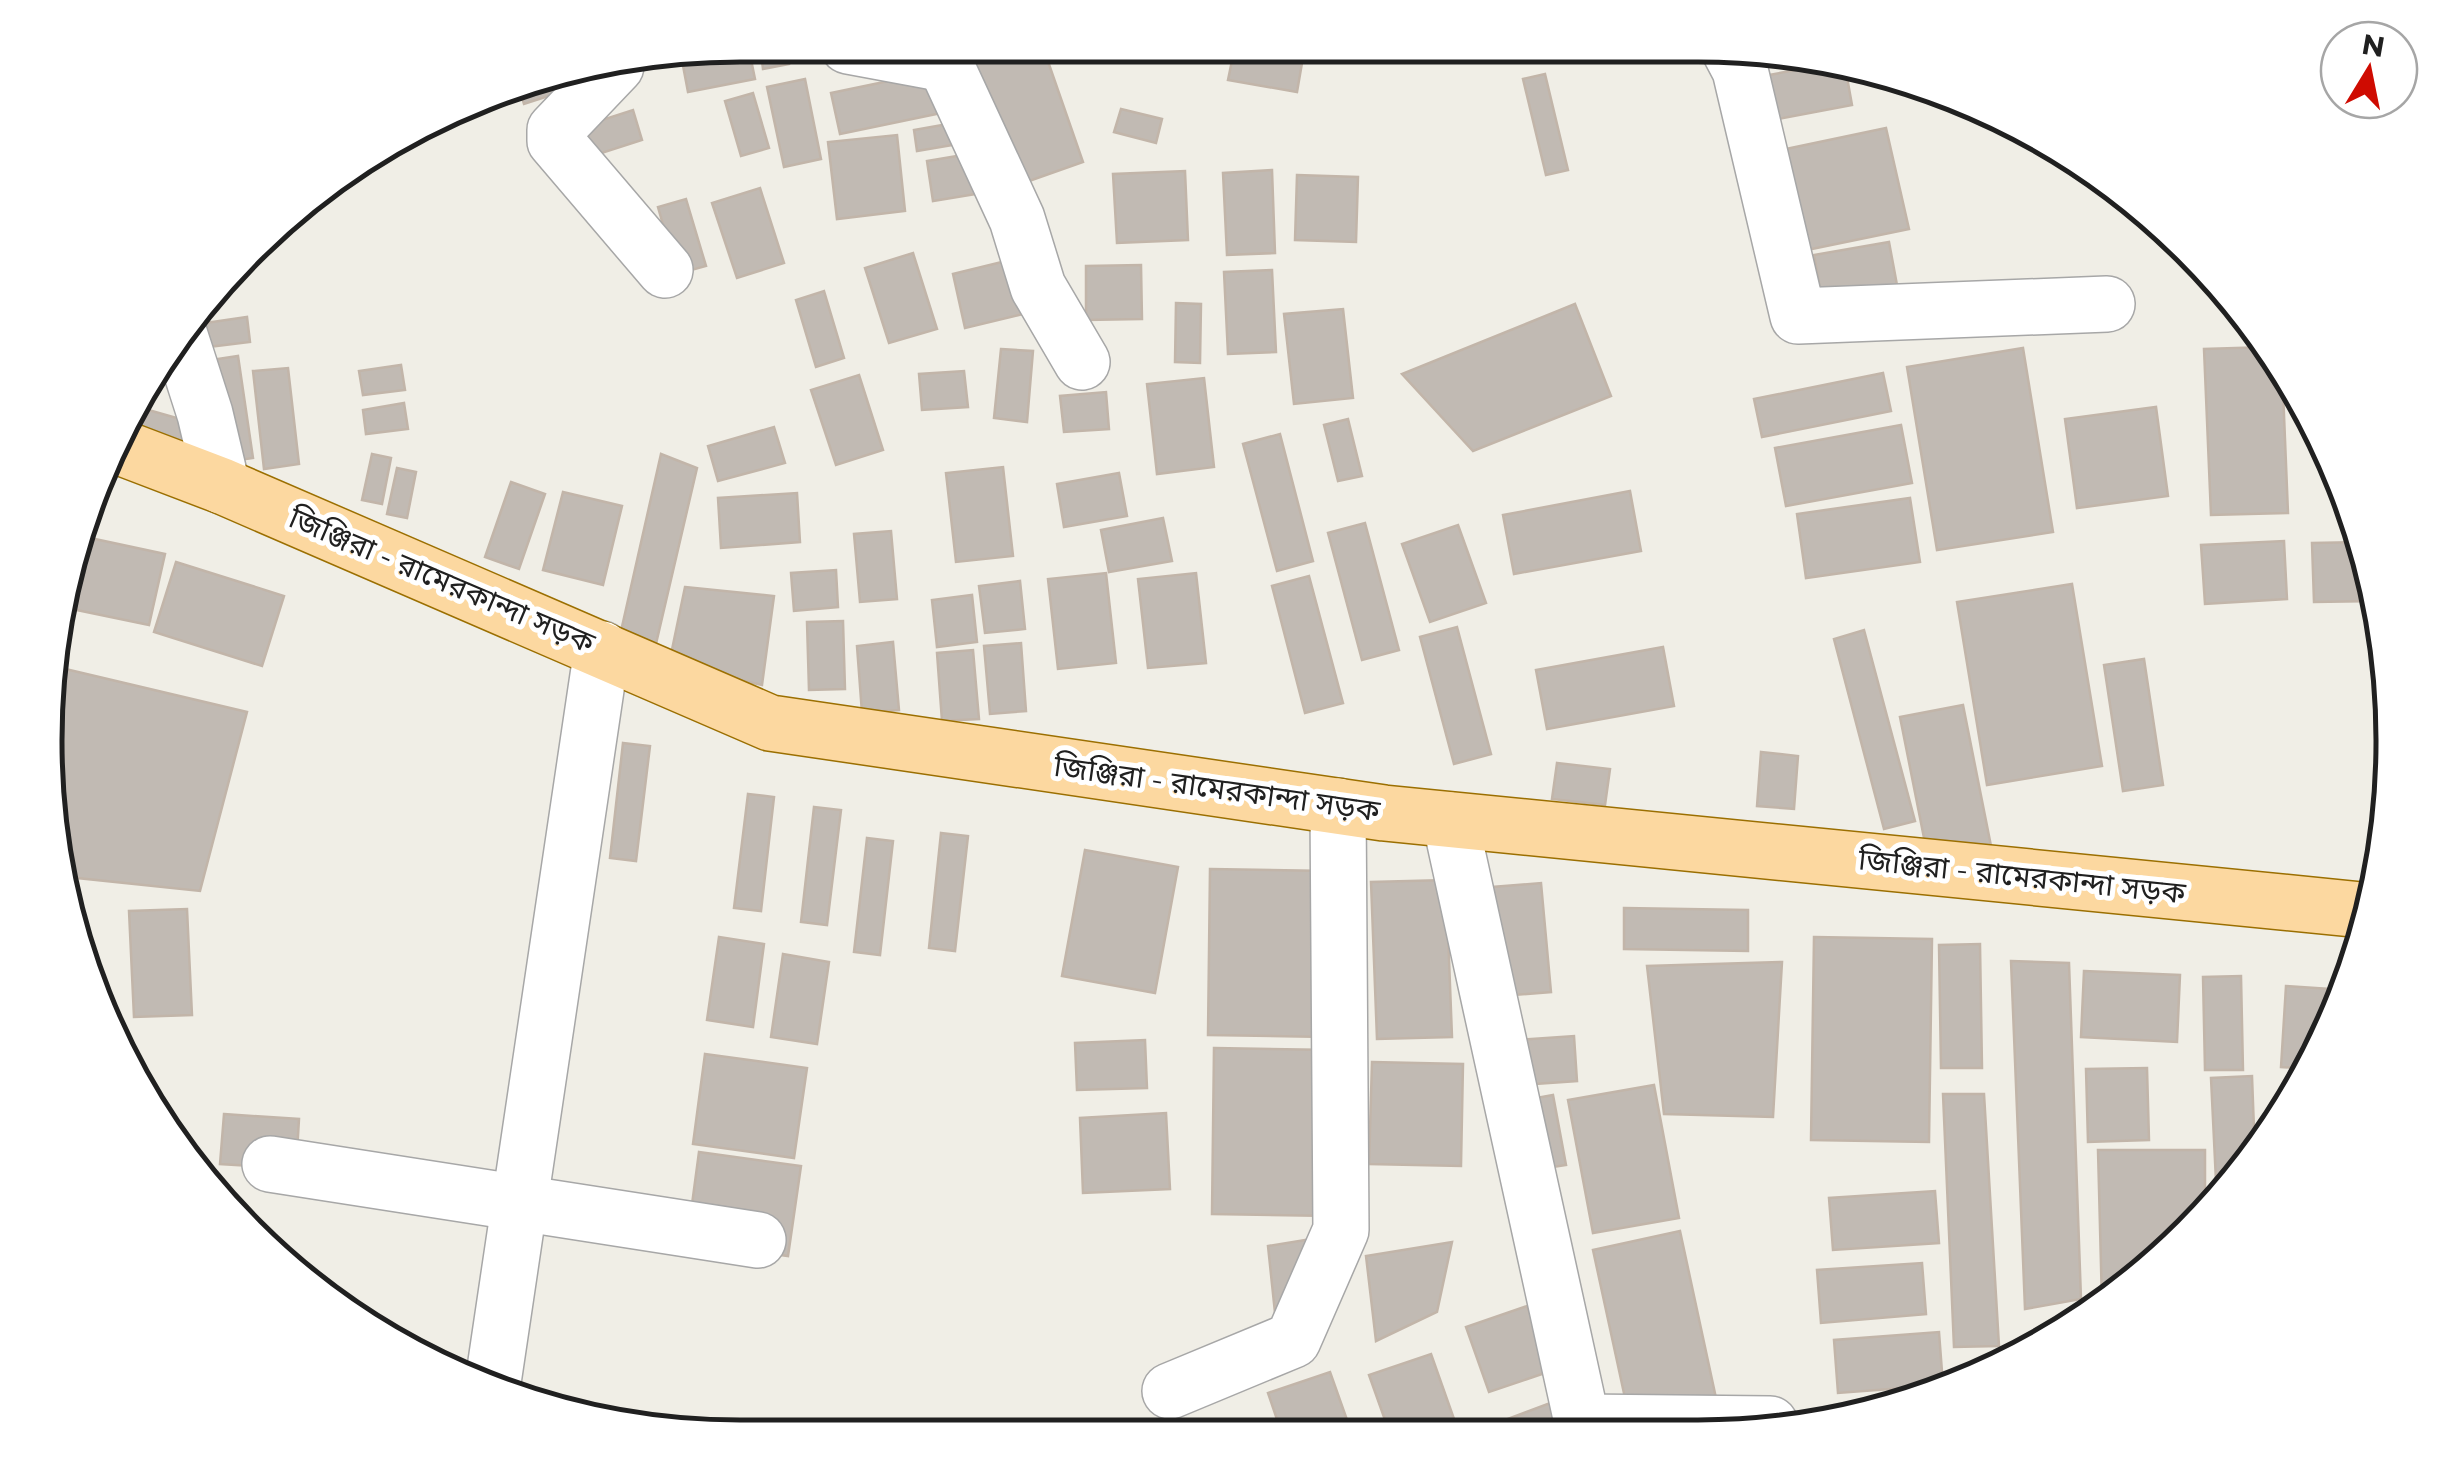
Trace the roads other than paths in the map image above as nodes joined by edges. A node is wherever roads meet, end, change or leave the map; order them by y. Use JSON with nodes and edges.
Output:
{"nodes":[{"id":1,"x":944,"y":62,"type":"edge"},
{"id":2,"x":1737,"y":64,"type":"edge"},
{"id":3,"x":606,"y":77,"type":"edge"},
{"id":4,"x":666,"y":270,"type":"dead end"},
{"id":5,"x":2107,"y":304,"type":"dead end"},
{"id":6,"x":185,"y":353,"type":"edge"},
{"id":7,"x":1082,"y":362,"type":"dead end"},
{"id":8,"x":128,"y":450,"type":"edge"},
{"id":9,"x":222,"y":486,"type":"junction"},
{"id":10,"x":602,"y":648,"type":"junction"},
{"id":11,"x":1338,"y":806,"type":"junction"},
{"id":12,"x":1450,"y":820,"type":"junction"},
{"id":13,"x":2355,"y":908,"type":"edge"},
{"id":14,"x":270,"y":1164,"type":"dead end"},
{"id":15,"x":519,"y":1205,"type":"junction"},
{"id":16,"x":758,"y":1240,"type":"dead end"},
{"id":17,"x":494,"y":1373,"type":"edge"},
{"id":18,"x":1170,"y":1391,"type":"dead end"},
{"id":19,"x":1582,"y":1420,"type":"edge"}],
"edges":[{"from":1,"to":7,"type":"street"},
{"from":2,"to":5,"type":"street"},
{"from":3,"to":4,"type":"street"},
{"from":6,"to":9,"type":"street"},
{"from":8,"to":9,"type":"main road","name":"জিঞ্জিরা - রামেরকান্দা সড়ক"},
{"from":9,"to":10,"type":"main road","name":"জিঞ্জিরা - রামেরকান্দা সড়ক"},
{"from":10,"to":11,"type":"main road","name":"জিঞ্জিরা - রামেরকান্দা সড়ক"},
{"from":10,"to":15,"type":"street"},
{"from":11,"to":12,"type":"main road","name":"জিঞ্জিরা - রামেরকান্দা সড়ক"},
{"from":11,"to":18,"type":"street"},
{"from":12,"to":13,"type":"main road","name":"জিঞ্জিরা - রামেরকান্দা সড়ক"},
{"from":12,"to":19,"type":"street"},
{"from":14,"to":15,"type":"street"},
{"from":15,"to":16,"type":"street"},
{"from":15,"to":17,"type":"street"}]}
